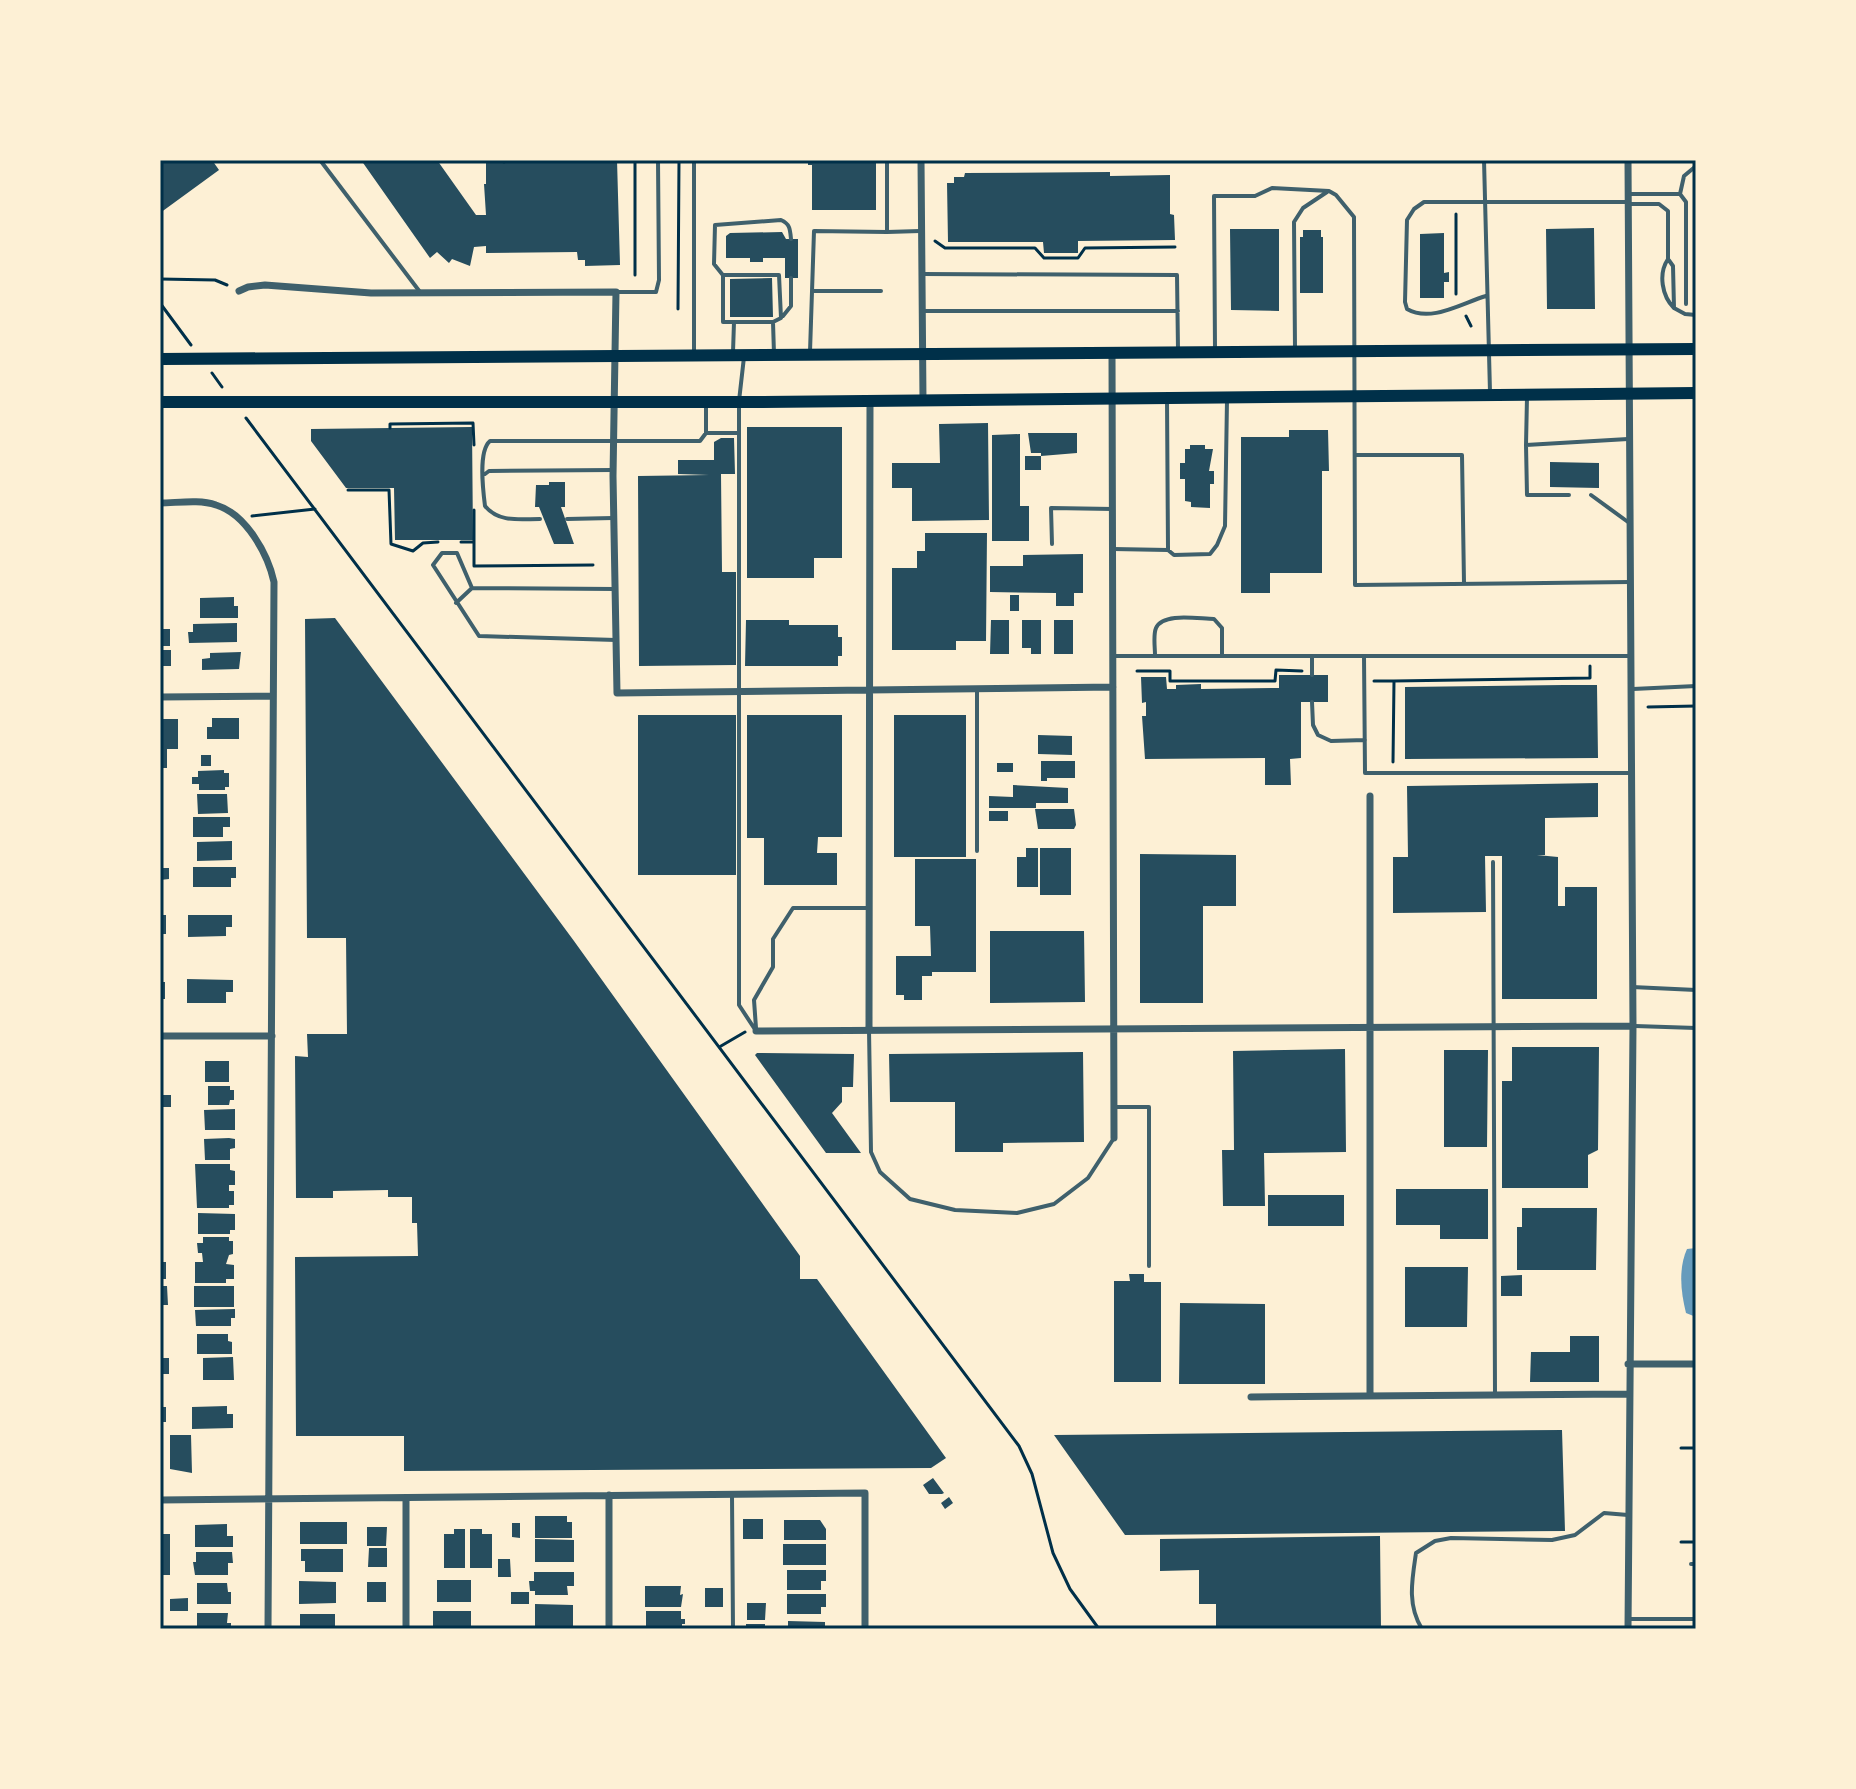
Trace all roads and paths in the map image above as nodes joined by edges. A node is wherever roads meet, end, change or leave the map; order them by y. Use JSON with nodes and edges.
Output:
{"nodes":[{"id":1,"x":320,"y":160,"type":"edge"},
{"id":2,"x":635,"y":160,"type":"edge"},
{"id":3,"x":658,"y":160,"type":"edge"},
{"id":4,"x":679,"y":160,"type":"edge"},
{"id":5,"x":694,"y":160,"type":"edge"},
{"id":6,"x":887,"y":160,"type":"edge"},
{"id":7,"x":921,"y":160,"type":"edge"},
{"id":8,"x":1484,"y":160,"type":"edge"},
{"id":9,"x":1628,"y":160,"type":"edge"},
{"id":10,"x":1696,"y":163,"type":"edge"},
{"id":11,"x":1329,"y":191,"type":"junction"},
{"id":12,"x":1680,"y":194,"type":"junction"},
{"id":13,"x":1629,"y":200,"type":"junction"},
{"id":14,"x":1455,"y":202,"type":"junction"},
{"id":15,"x":1484,"y":203,"type":"junction"},
{"id":16,"x":922,"y":231,"type":"junction"},
{"id":17,"x":887,"y":232,"type":"junction"},
{"id":18,"x":791,"y":239,"type":"dead end"},
{"id":19,"x":1175,"y":247,"type":"dead end"},
{"id":20,"x":1668,"y":259,"type":"junction"},
{"id":21,"x":922,"y":274,"type":"junction"},
{"id":22,"x":635,"y":275,"type":"dead end"},
{"id":23,"x":723,"y":275,"type":"junction"},
{"id":24,"x":791,"y":278,"type":"dead end"},
{"id":25,"x":160,"y":279,"type":"edge"},
{"id":26,"x":239,"y":291,"type":"joint"},
{"id":27,"x":812,"y":291,"type":"junction"},
{"id":28,"x":881,"y":291,"type":"dead end"},
{"id":29,"x":420,"y":292,"type":"junction"},
{"id":30,"x":616,"y":292,"type":"junction"},
{"id":31,"x":1486,"y":296,"type":"junction"},
{"id":32,"x":160,"y":303,"type":"edge"},
{"id":33,"x":1460,"y":304,"type":"junction"},
{"id":34,"x":1686,"y":304,"type":"dead end"},
{"id":35,"x":1674,"y":308,"type":"junction"},
{"id":36,"x":678,"y":309,"type":"dead end"},
{"id":37,"x":922,"y":311,"type":"junction"},
{"id":38,"x":1178,"y":311,"type":"junction"},
{"id":39,"x":1696,"y":315,"type":"edge"},
{"id":40,"x":170,"y":317,"type":"dead end"},
{"id":41,"x":781,"y":318,"type":"junction"},
{"id":42,"x":734,"y":322,"type":"junction"},
{"id":43,"x":773,"y":322,"type":"junction"},
{"id":44,"x":1471,"y":326,"type":"dead end"},
{"id":45,"x":1696,"y":349,"type":"edge"},
{"id":46,"x":1488,"y":350,"type":"junction"},
{"id":47,"x":1629,"y":350,"type":"junction"},
{"id":48,"x":1295,"y":351,"type":"junction"},
{"id":49,"x":1354,"y":351,"type":"junction"},
{"id":50,"x":1112,"y":352,"type":"junction"},
{"id":51,"x":1178,"y":352,"type":"junction"},
{"id":52,"x":1215,"y":352,"type":"junction"},
{"id":53,"x":922,"y":353,"type":"junction"},
{"id":54,"x":774,"y":354,"type":"junction"},
{"id":55,"x":810,"y":354,"type":"junction"},
{"id":56,"x":694,"y":355,"type":"junction"},
{"id":57,"x":739,"y":355,"type":"junction"},
{"id":58,"x":617,"y":356,"type":"junction"},
{"id":59,"x":160,"y":359,"type":"edge"},
{"id":60,"x":1629,"y":393,"type":"junction"},
{"id":61,"x":1696,"y":393,"type":"edge"},
{"id":62,"x":1490,"y":394,"type":"junction"},
{"id":63,"x":1527,"y":394,"type":"junction"},
{"id":64,"x":1354,"y":395,"type":"junction"},
{"id":65,"x":1227,"y":397,"type":"junction"},
{"id":66,"x":1112,"y":398,"type":"junction"},
{"id":67,"x":1167,"y":398,"type":"junction"},
{"id":68,"x":923,"y":400,"type":"junction"},
{"id":69,"x":614,"y":401,"type":"junction"},
{"id":70,"x":706,"y":401,"type":"junction"},
{"id":71,"x":739,"y":401,"type":"junction"},
{"id":72,"x":870,"y":401,"type":"junction"},
{"id":73,"x":160,"y":402,"type":"edge"},
{"id":74,"x":198,"y":403,"type":"junction"},
{"id":75,"x":160,"y":408,"type":"edge"},
{"id":76,"x":251,"y":425,"type":"dead end"},
{"id":77,"x":390,"y":428,"type":"dead end"},
{"id":78,"x":706,"y":433,"type":"junction"},
{"id":79,"x":739,"y":433,"type":"junction"},
{"id":80,"x":1630,"y":439,"type":"junction"},
{"id":81,"x":614,"y":442,"type":"junction"},
{"id":82,"x":1526,"y":445,"type":"junction"},
{"id":83,"x":473,"y":451,"type":"dead end"},
{"id":84,"x":1355,"y":455,"type":"junction"},
{"id":85,"x":614,"y":470,"type":"junction"},
{"id":86,"x":485,"y":474,"type":"junction"},
{"id":87,"x":348,"y":490,"type":"dead end"},
{"id":88,"x":1569,"y":495,"type":"dead end"},
{"id":89,"x":1591,"y":495,"type":"dead end"},
{"id":90,"x":474,"y":502,"type":"dead end"},
{"id":91,"x":160,"y":503,"type":"edge"},
{"id":92,"x":315,"y":509,"type":"junction"},
{"id":93,"x":1113,"y":509,"type":"junction"},
{"id":94,"x":252,"y":516,"type":"dead end"},
{"id":95,"x":614,"y":518,"type":"junction"},
{"id":96,"x":540,"y":519,"type":"dead end"},
{"id":97,"x":567,"y":519,"type":"dead end"},
{"id":98,"x":1630,"y":523,"type":"junction"},
{"id":99,"x":444,"y":542,"type":"dead end"},
{"id":100,"x":459,"y":542,"type":"dead end"},
{"id":101,"x":474,"y":542,"type":"junction"},
{"id":102,"x":1052,"y":544,"type":"dead end"},
{"id":103,"x":1113,"y":549,"type":"junction"},
{"id":104,"x":1168,"y":550,"type":"junction"},
{"id":105,"x":593,"y":565,"type":"dead end"},
{"id":106,"x":1630,"y":582,"type":"junction"},
{"id":107,"x":1464,"y":583,"type":"junction"},
{"id":108,"x":472,"y":588,"type":"junction"},
{"id":109,"x":615,"y":589,"type":"junction"},
{"id":110,"x":456,"y":603,"type":"junction"},
{"id":111,"x":616,"y":640,"type":"junction"},
{"id":112,"x":1113,"y":656,"type":"junction"},
{"id":113,"x":1155,"y":656,"type":"junction"},
{"id":114,"x":1222,"y":656,"type":"junction"},
{"id":115,"x":1312,"y":656,"type":"junction"},
{"id":116,"x":1364,"y":656,"type":"junction"},
{"id":117,"x":1630,"y":656,"type":"junction"},
{"id":118,"x":1590,"y":661,"type":"dead end"},
{"id":119,"x":1137,"y":671,"type":"dead end"},
{"id":120,"x":1312,"y":673,"type":"joint"},
{"id":121,"x":1364,"y":681,"type":"junction"},
{"id":122,"x":1394,"y":681,"type":"junction"},
{"id":123,"x":1696,"y":686,"type":"edge"},
{"id":124,"x":1113,"y":687,"type":"junction"},
{"id":125,"x":977,"y":688,"type":"junction"},
{"id":126,"x":870,"y":689,"type":"junction"},
{"id":127,"x":1630,"y":689,"type":"junction"},
{"id":128,"x":740,"y":691,"type":"junction"},
{"id":129,"x":273,"y":696,"type":"junction"},
{"id":130,"x":160,"y":697,"type":"edge"},
{"id":131,"x":1312,"y":702,"type":"dead end"},
{"id":132,"x":1696,"y":706,"type":"edge"},
{"id":133,"x":1648,"y":707,"type":"dead end"},
{"id":134,"x":1365,"y":740,"type":"junction"},
{"id":135,"x":1394,"y":773,"type":"junction"},
{"id":136,"x":1632,"y":773,"type":"junction"},
{"id":137,"x":1696,"y":781,"type":"edge"},
{"id":138,"x":1370,"y":796,"type":"dead end"},
{"id":139,"x":977,"y":851,"type":"dead end"},
{"id":140,"x":1493,"y":862,"type":"dead end"},
{"id":141,"x":870,"y":908,"type":"junction"},
{"id":142,"x":1632,"y":987,"type":"junction"},
{"id":143,"x":1696,"y":990,"type":"edge"},
{"id":144,"x":1633,"y":1026,"type":"junction"},
{"id":145,"x":1494,"y":1027,"type":"junction"},
{"id":146,"x":1370,"y":1028,"type":"junction"},
{"id":147,"x":1696,"y":1028,"type":"edge"},
{"id":148,"x":1114,"y":1029,"type":"junction"},
{"id":149,"x":869,"y":1030,"type":"junction"},
{"id":150,"x":756,"y":1031,"type":"junction"},
{"id":151,"x":160,"y":1036,"type":"edge"},
{"id":152,"x":272,"y":1036,"type":"junction"},
{"id":153,"x":719,"y":1047,"type":"junction"},
{"id":154,"x":1114,"y":1107,"type":"junction"},
{"id":155,"x":1114,"y":1138,"type":"joint"},
{"id":156,"x":1149,"y":1266,"type":"dead end"},
{"id":157,"x":1628,"y":1364,"type":"junction"},
{"id":158,"x":1696,"y":1364,"type":"edge"},
{"id":159,"x":1628,"y":1394,"type":"junction"},
{"id":160,"x":1495,"y":1395,"type":"junction"},
{"id":161,"x":1370,"y":1396,"type":"junction"},
{"id":162,"x":1251,"y":1397,"type":"dead end"},
{"id":163,"x":1681,"y":1448,"type":"dead end"},
{"id":164,"x":1696,"y":1448,"type":"edge"},
{"id":165,"x":732,"y":1494,"type":"junction"},
{"id":166,"x":609,"y":1495,"type":"junction"},
{"id":167,"x":406,"y":1498,"type":"junction"},
{"id":168,"x":269,"y":1499,"type":"junction"},
{"id":169,"x":160,"y":1500,"type":"edge"},
{"id":170,"x":1628,"y":1515,"type":"junction"},
{"id":171,"x":1681,"y":1542,"type":"dead end"},
{"id":172,"x":1696,"y":1542,"type":"edge"},
{"id":173,"x":1628,"y":1619,"type":"junction"},
{"id":174,"x":1696,"y":1619,"type":"edge"},
{"id":175,"x":268,"y":1629,"type":"edge"},
{"id":176,"x":406,"y":1629,"type":"edge"},
{"id":177,"x":609,"y":1629,"type":"edge"},
{"id":178,"x":733,"y":1629,"type":"edge"},
{"id":179,"x":865,"y":1629,"type":"edge"},
{"id":180,"x":1099,"y":1629,"type":"edge"},
{"id":181,"x":1422,"y":1629,"type":"edge"},
{"id":182,"x":1628,"y":1629,"type":"edge"}],
"edges":[{"from":1,"to":29,"type":"lane"},
{"from":2,"to":22,"type":"path"},
{"from":3,"to":30,"type":"lane"},
{"from":4,"to":36,"type":"path"},
{"from":5,"to":56,"type":"lane"},
{"from":6,"to":17,"type":"lane"},
{"from":7,"to":16,"type":"street"},
{"from":8,"to":15,"type":"lane"},
{"from":9,"to":10,"type":"lane"},
{"from":9,"to":13,"type":"street"},
{"from":10,"to":12,"type":"lane"},
{"from":11,"to":48,"type":"lane"},
{"from":11,"to":49,"type":"lane"},
{"from":11,"to":52,"type":"lane"},
{"from":12,"to":13,"type":"lane"},
{"from":12,"to":34,"type":"lane"},
{"from":13,"to":15,"type":"lane"},
{"from":13,"to":20,"type":"lane"},
{"from":13,"to":47,"type":"street"},
{"from":14,"to":15,"type":"lane"},
{"from":14,"to":33,"type":"path"},
{"from":14,"to":33,"type":"lane"},
{"from":15,"to":31,"type":"lane"},
{"from":16,"to":17,"type":"lane"},
{"from":16,"to":19,"type":"path"},
{"from":16,"to":21,"type":"street"},
{"from":17,"to":27,"type":"lane"},
{"from":18,"to":23,"type":"lane"},
{"from":20,"to":35,"type":"lane"},
{"from":20,"to":35,"type":"lane"},
{"from":21,"to":37,"type":"street"},
{"from":21,"to":38,"type":"lane"},
{"from":23,"to":41,"type":"lane"},
{"from":23,"to":42,"type":"lane"},
{"from":24,"to":41,"type":"lane"},
{"from":25,"to":26,"type":"path"},
{"from":26,"to":29,"type":"street"},
{"from":27,"to":28,"type":"lane"},
{"from":27,"to":55,"type":"lane"},
{"from":29,"to":30,"type":"street"},
{"from":30,"to":58,"type":"street"},
{"from":31,"to":33,"type":"lane"},
{"from":31,"to":46,"type":"lane"},
{"from":32,"to":40,"type":"path"},
{"from":33,"to":44,"type":"path"},
{"from":35,"to":39,"type":"lane"},
{"from":37,"to":38,"type":"lane"},
{"from":37,"to":53,"type":"street"},
{"from":38,"to":51,"type":"lane"},
{"from":41,"to":43,"type":"lane"},
{"from":42,"to":43,"type":"lane"},
{"from":42,"to":57,"type":"lane"},
{"from":43,"to":54,"type":"lane"},
{"from":45,"to":47,"type":"main road"},
{"from":46,"to":47,"type":"main road"},
{"from":46,"to":49,"type":"main road"},
{"from":46,"to":62,"type":"lane"},
{"from":47,"to":60,"type":"street"},
{"from":48,"to":49,"type":"main road"},
{"from":48,"to":52,"type":"main road"},
{"from":49,"to":64,"type":"lane"},
{"from":50,"to":51,"type":"main road"},
{"from":50,"to":53,"type":"main road"},
{"from":50,"to":66,"type":"street"},
{"from":51,"to":52,"type":"main road"},
{"from":53,"to":55,"type":"main road"},
{"from":53,"to":68,"type":"street"},
{"from":54,"to":55,"type":"main road"},
{"from":54,"to":57,"type":"main road"},
{"from":56,"to":57,"type":"main road"},
{"from":56,"to":58,"type":"main road"},
{"from":57,"to":71,"type":"lane"},
{"from":58,"to":59,"type":"main road"},
{"from":58,"to":69,"type":"street"},
{"from":60,"to":61,"type":"main road"},
{"from":60,"to":63,"type":"main road"},
{"from":60,"to":80,"type":"street"},
{"from":62,"to":63,"type":"main road"},
{"from":62,"to":64,"type":"main road"},
{"from":63,"to":82,"type":"lane"},
{"from":64,"to":65,"type":"main road"},
{"from":64,"to":84,"type":"lane"},
{"from":65,"to":67,"type":"main road"},
{"from":65,"to":104,"type":"lane"},
{"from":66,"to":67,"type":"main road"},
{"from":66,"to":68,"type":"main road"},
{"from":66,"to":93,"type":"street"},
{"from":67,"to":104,"type":"lane"},
{"from":68,"to":72,"type":"main road"},
{"from":69,"to":70,"type":"main road"},
{"from":69,"to":74,"type":"main road"},
{"from":69,"to":81,"type":"street"},
{"from":70,"to":71,"type":"main road"},
{"from":70,"to":78,"type":"lane"},
{"from":71,"to":72,"type":"main road"},
{"from":71,"to":79,"type":"lane"},
{"from":72,"to":126,"type":"street"},
{"from":73,"to":74,"type":"main road"},
{"from":74,"to":75,"type":"main road"},
{"from":76,"to":92,"type":"path"},
{"from":77,"to":83,"type":"path"},
{"from":78,"to":79,"type":"lane"},
{"from":78,"to":81,"type":"lane"},
{"from":79,"to":128,"type":"lane"},
{"from":80,"to":82,"type":"lane"},
{"from":80,"to":98,"type":"street"},
{"from":81,"to":85,"type":"street"},
{"from":81,"to":86,"type":"lane"},
{"from":82,"to":88,"type":"lane"},
{"from":84,"to":107,"type":"lane"},
{"from":84,"to":107,"type":"lane"},
{"from":85,"to":86,"type":"lane"},
{"from":85,"to":95,"type":"street"},
{"from":86,"to":96,"type":"lane"},
{"from":87,"to":99,"type":"path"},
{"from":89,"to":98,"type":"lane"},
{"from":90,"to":101,"type":"path"},
{"from":91,"to":129,"type":"street"},
{"from":92,"to":94,"type":"path"},
{"from":92,"to":153,"type":"path"},
{"from":93,"to":102,"type":"lane"},
{"from":93,"to":103,"type":"street"},
{"from":95,"to":97,"type":"lane"},
{"from":95,"to":109,"type":"street"},
{"from":98,"to":106,"type":"street"},
{"from":100,"to":101,"type":"path"},
{"from":101,"to":105,"type":"path"},
{"from":103,"to":104,"type":"lane"},
{"from":103,"to":112,"type":"street"},
{"from":106,"to":107,"type":"lane"},
{"from":106,"to":117,"type":"street"},
{"from":108,"to":109,"type":"lane"},
{"from":108,"to":110,"type":"lane"},
{"from":108,"to":110,"type":"lane"},
{"from":109,"to":111,"type":"street"},
{"from":110,"to":111,"type":"lane"},
{"from":111,"to":128,"type":"street"},
{"from":112,"to":113,"type":"lane"},
{"from":112,"to":124,"type":"street"},
{"from":113,"to":114,"type":"lane"},
{"from":113,"to":114,"type":"lane"},
{"from":114,"to":115,"type":"lane"},
{"from":115,"to":116,"type":"lane"},
{"from":115,"to":120,"type":"lane"},
{"from":116,"to":117,"type":"lane"},
{"from":116,"to":121,"type":"lane"},
{"from":117,"to":127,"type":"street"},
{"from":118,"to":122,"type":"path"},
{"from":119,"to":120,"type":"path"},
{"from":121,"to":122,"type":"path"},
{"from":121,"to":134,"type":"lane"},
{"from":122,"to":135,"type":"path"},
{"from":123,"to":127,"type":"lane"},
{"from":124,"to":125,"type":"street"},
{"from":124,"to":148,"type":"street"},
{"from":125,"to":126,"type":"street"},
{"from":125,"to":139,"type":"lane"},
{"from":126,"to":128,"type":"street"},
{"from":126,"to":141,"type":"street"},
{"from":127,"to":136,"type":"street"},
{"from":128,"to":150,"type":"lane"},
{"from":129,"to":130,"type":"street"},
{"from":129,"to":152,"type":"street"},
{"from":131,"to":134,"type":"lane"},
{"from":132,"to":133,"type":"path"},
{"from":134,"to":135,"type":"lane"},
{"from":135,"to":136,"type":"lane"},
{"from":136,"to":142,"type":"street"},
{"from":137,"to":143,"type":"lane"},
{"from":138,"to":146,"type":"street"},
{"from":140,"to":145,"type":"lane"},
{"from":141,"to":149,"type":"street"},
{"from":141,"to":150,"type":"lane"},
{"from":142,"to":143,"type":"lane"},
{"from":142,"to":144,"type":"street"},
{"from":144,"to":145,"type":"street"},
{"from":144,"to":147,"type":"lane"},
{"from":144,"to":157,"type":"street"},
{"from":145,"to":146,"type":"street"},
{"from":145,"to":160,"type":"lane"},
{"from":146,"to":148,"type":"street"},
{"from":146,"to":161,"type":"street"},
{"from":148,"to":149,"type":"street"},
{"from":148,"to":154,"type":"street"},
{"from":149,"to":150,"type":"street"},
{"from":149,"to":155,"type":"lane"},
{"from":150,"to":153,"type":"path"},
{"from":151,"to":152,"type":"street"},
{"from":152,"to":168,"type":"street"},
{"from":153,"to":180,"type":"path"},
{"from":154,"to":155,"type":"street"},
{"from":154,"to":156,"type":"lane"},
{"from":157,"to":158,"type":"street"},
{"from":157,"to":159,"type":"street"},
{"from":159,"to":160,"type":"street"},
{"from":159,"to":170,"type":"street"},
{"from":160,"to":161,"type":"street"},
{"from":161,"to":162,"type":"street"},
{"from":163,"to":164,"type":"path"},
{"from":165,"to":166,"type":"street"},
{"from":165,"to":178,"type":"lane"},
{"from":165,"to":179,"type":"street"},
{"from":166,"to":167,"type":"street"},
{"from":166,"to":177,"type":"street"},
{"from":167,"to":168,"type":"street"},
{"from":167,"to":176,"type":"street"},
{"from":168,"to":169,"type":"street"},
{"from":168,"to":175,"type":"street"},
{"from":170,"to":173,"type":"street"},
{"from":170,"to":181,"type":"lane"},
{"from":171,"to":172,"type":"path"},
{"from":173,"to":174,"type":"lane"},
{"from":173,"to":182,"type":"street"}]}
